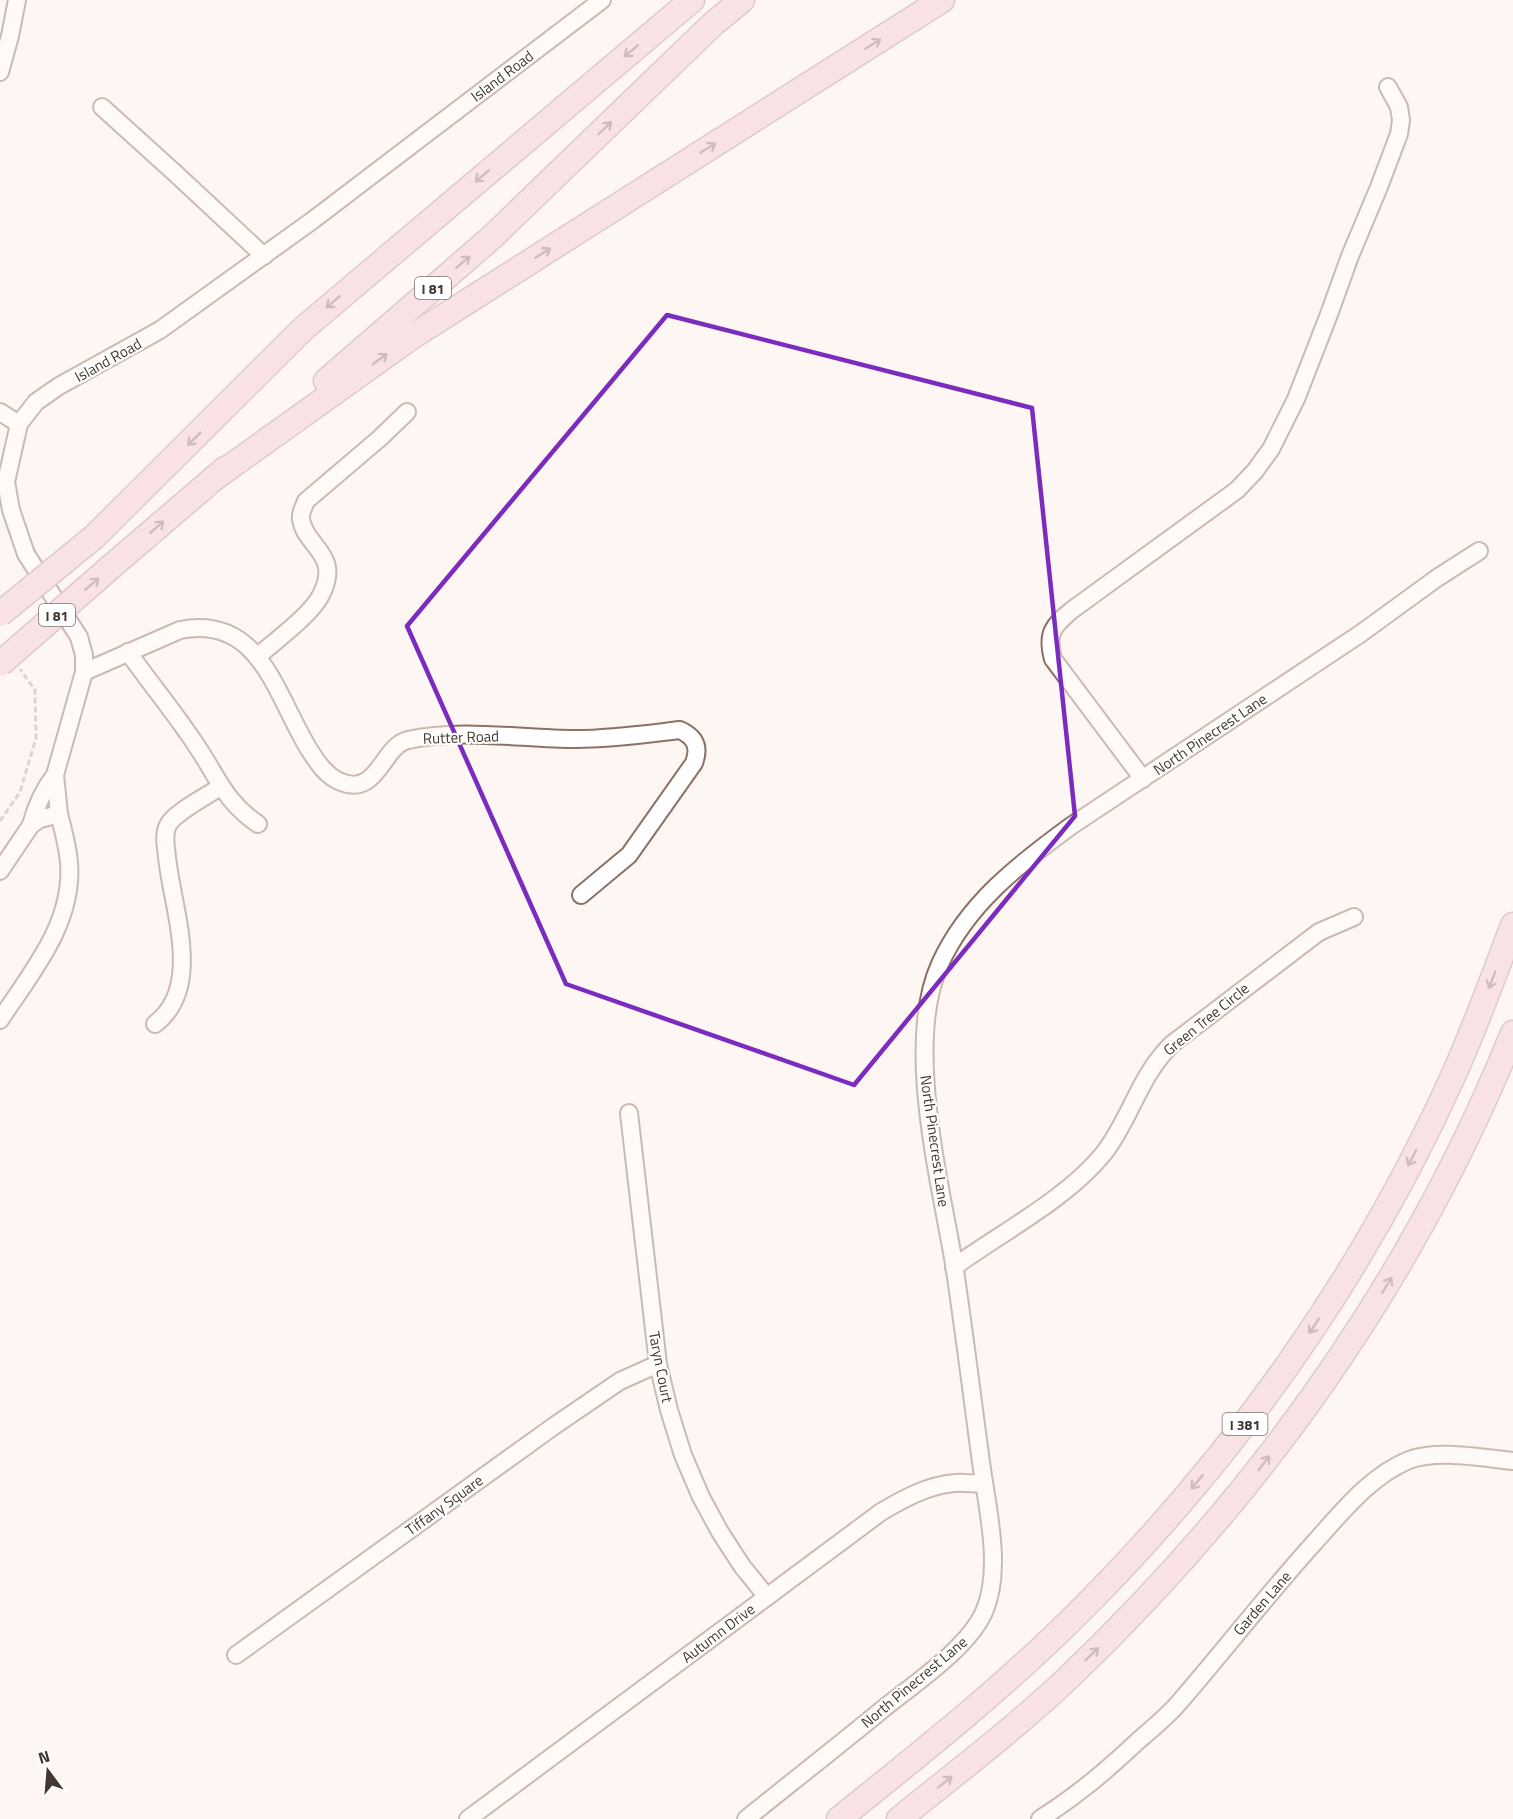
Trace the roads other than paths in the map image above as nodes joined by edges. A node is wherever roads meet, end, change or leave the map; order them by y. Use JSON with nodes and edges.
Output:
{"nodes":[{"id":1,"x":17,"y":0,"type":"edge"},
{"id":2,"x":602,"y":0,"type":"edge"},
{"id":3,"x":683,"y":0,"type":"edge"},
{"id":4,"x":692,"y":0,"type":"edge"},
{"id":5,"x":742,"y":0,"type":"edge"},
{"id":6,"x":942,"y":0,"type":"edge"},
{"id":7,"x":654,"y":32,"type":"junction"},
{"id":8,"x":0,"y":72,"type":"edge"},
{"id":9,"x":1388,"y":87,"type":"dead end"},
{"id":10,"x":102,"y":107,"type":"dead end"},
{"id":11,"x":264,"y":256,"type":"junction"},
{"id":12,"x":0,"y":412,"type":"edge"},
{"id":13,"x":407,"y":412,"type":"dead end"},
{"id":14,"x":19,"y":424,"type":"junction"},
{"id":15,"x":213,"y":479,"type":"junction"},
{"id":16,"x":1479,"y":551,"type":"dead end"},
{"id":17,"x":0,"y":614,"type":"edge"},
{"id":18,"x":128,"y":652,"type":"junction"},
{"id":19,"x":257,"y":657,"type":"junction"},
{"id":20,"x":0,"y":664,"type":"edge"},
{"id":21,"x":84,"y":672,"type":"junction"},
{"id":22,"x":55,"y":775,"type":"junction"},
{"id":23,"x":1143,"y":779,"type":"junction"},
{"id":24,"x":220,"y":787,"type":"junction"},
{"id":25,"x":59,"y":813,"type":"junction"},
{"id":26,"x":258,"y":824,"type":"dead end"},
{"id":27,"x":31,"y":825,"type":"junction"},
{"id":28,"x":0,"y":871,"type":"edge"},
{"id":29,"x":581,"y":895,"type":"dead end"},
{"id":30,"x":1353,"y":917,"type":"dead end"},
{"id":31,"x":1513,"y":925,"type":"edge"},
{"id":32,"x":0,"y":1020,"type":"edge"},
{"id":33,"x":155,"y":1024,"type":"dead end"},
{"id":34,"x":1513,"y":1033,"type":"edge"},
{"id":35,"x":628,"y":1113,"type":"dead end"},
{"id":36,"x":954,"y":1267,"type":"junction"},
{"id":37,"x":658,"y":1364,"type":"junction"},
{"id":38,"x":1513,"y":1461,"type":"edge"},
{"id":39,"x":984,"y":1484,"type":"junction"},
{"id":40,"x":767,"y":1596,"type":"junction"},
{"id":41,"x":236,"y":1655,"type":"dead end"},
{"id":42,"x":468,"y":1819,"type":"edge"},
{"id":43,"x":746,"y":1819,"type":"edge"},
{"id":44,"x":839,"y":1819,"type":"edge"},
{"id":45,"x":899,"y":1819,"type":"edge"},
{"id":46,"x":1040,"y":1819,"type":"edge"}],
"edges":[{"from":1,"to":8,"type":"street"},
{"from":2,"to":11,"type":"street","name":"Island Road"},
{"from":3,"to":7,"type":"highway"},
{"from":4,"to":7,"type":"highway","number":"I 81"},
{"from":15,"to":5,"type":"highway","number":"I 81","one_way":true},
{"from":15,"to":6,"type":"highway","one_way":true},
{"from":7,"to":17,"type":"highway","number":"I 81","one_way":true,"bridge":true},
{"from":9,"to":23,"type":"street"},
{"from":10,"to":11,"type":"street"},
{"from":11,"to":14,"type":"street","name":"Island Road"},
{"from":12,"to":14,"type":"street"},
{"from":13,"to":19,"type":"street"},
{"from":14,"to":21,"type":"street","name":"Island Road"},
{"from":20,"to":15,"type":"highway","number":"I 81","one_way":true,"bridge":true},
{"from":16,"to":23,"type":"street","name":"North Pinecrest Lane"},
{"from":18,"to":19,"type":"street","name":"Rutter Road"},
{"from":18,"to":21,"type":"street","name":"Rutter Road"},
{"from":18,"to":24,"type":"street"},
{"from":19,"to":29,"type":"street","name":"Rutter Road"},
{"from":21,"to":22,"type":"street","name":"Island Road"},
{"from":22,"to":25,"type":"street","name":"Island Road"},
{"from":22,"to":27,"type":"street"},
{"from":23,"to":36,"type":"street","name":"North Pinecrest Lane"},
{"from":24,"to":26,"type":"street"},
{"from":24,"to":33,"type":"street"},
{"from":25,"to":27,"type":"street"},
{"from":25,"to":32,"type":"street","name":"Island Road"},
{"from":27,"to":28,"type":"street"},
{"from":30,"to":36,"type":"street","name":"Green Tree Circle"},
{"from":31,"to":44,"type":"highway","number":"I 381","one_way":true},
{"from":45,"to":34,"type":"highway","number":"I 381","one_way":true},
{"from":35,"to":37,"type":"street","name":"Taryn Court"},
{"from":36,"to":39,"type":"street","name":"North Pinecrest Lane"},
{"from":37,"to":40,"type":"street","name":"Taryn Court"},
{"from":37,"to":41,"type":"street","name":"Tiffany Square"},
{"from":38,"to":46,"type":"street","name":"Garden Lane"},
{"from":39,"to":40,"type":"street","name":"Autumn Drive"},
{"from":39,"to":43,"type":"street","name":"North Pinecrest Lane"},
{"from":40,"to":42,"type":"street","name":"Autumn Drive"}]}
